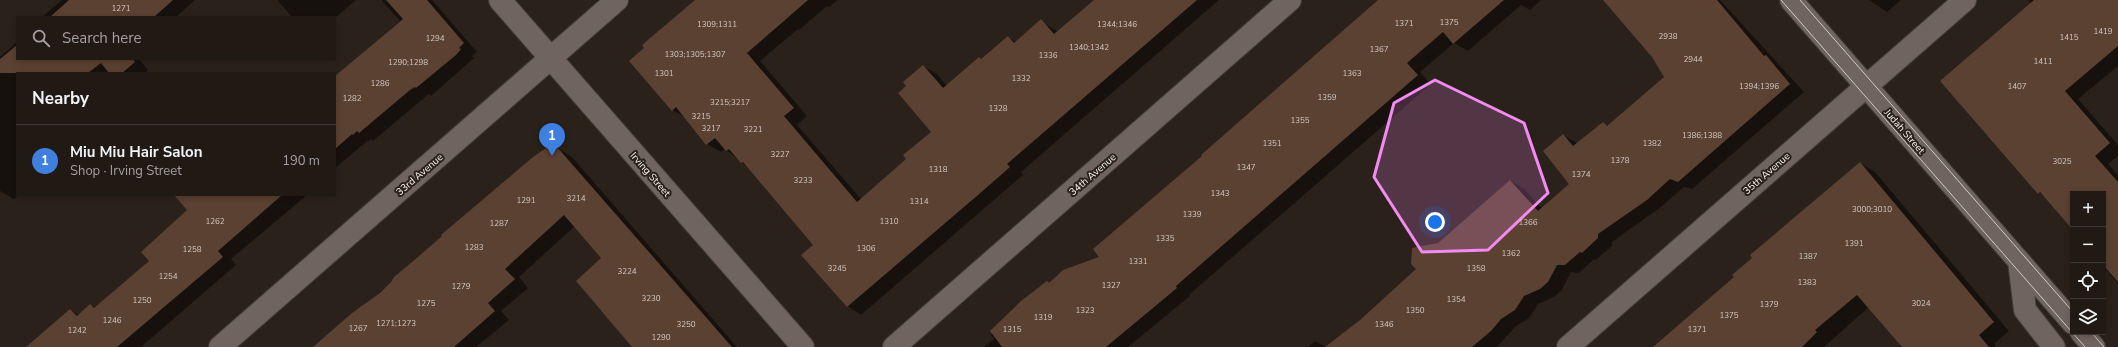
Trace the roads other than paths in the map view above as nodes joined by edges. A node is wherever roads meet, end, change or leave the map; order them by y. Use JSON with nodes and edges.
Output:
{"nodes":[{"id":1,"x":500,"y":0,"type":"edge"},
{"id":2,"x":617,"y":0,"type":"edge"},
{"id":3,"x":1290,"y":0,"type":"edge"},
{"id":4,"x":1791,"y":0,"type":"edge"},
{"id":5,"x":1965,"y":0,"type":"edge"},
{"id":6,"x":551,"y":59,"type":"junction"},
{"id":7,"x":1866,"y":86,"type":"junction"},
{"id":8,"x":2019,"y":261,"type":"junction"},
{"id":9,"x":2070,"y":320,"type":"edge"},
{"id":10,"x":2084,"y":335,"type":"edge"},
{"id":11,"x":220,"y":347,"type":"edge"},
{"id":12,"x":803,"y":347,"type":"edge"},
{"id":13,"x":894,"y":347,"type":"edge"},
{"id":14,"x":1568,"y":347,"type":"edge"},
{"id":15,"x":2054,"y":347,"type":"edge"},
{"id":16,"x":2094,"y":347,"type":"edge"}],
"edges":[{"from":1,"to":6,"type":"street","name":"Irving Street"},
{"from":2,"to":6,"type":"street","name":"33rd Avenue"},
{"from":3,"to":13,"type":"street","name":"34th Avenue"},
{"from":4,"to":7,"type":"street","name":"Judah Street"},
{"from":5,"to":7,"type":"street","name":"35th Avenue"},
{"from":6,"to":11,"type":"street","name":"33rd Avenue"},
{"from":6,"to":12,"type":"street","name":"Irving Street"},
{"from":7,"to":8,"type":"street","name":"Judah Street"},
{"from":7,"to":14,"type":"street","name":"35th Avenue"},
{"from":8,"to":9,"type":"street","name":"Judah Street"},
{"from":8,"to":15,"type":"street"},
{"from":10,"to":16,"type":"street"}]}
